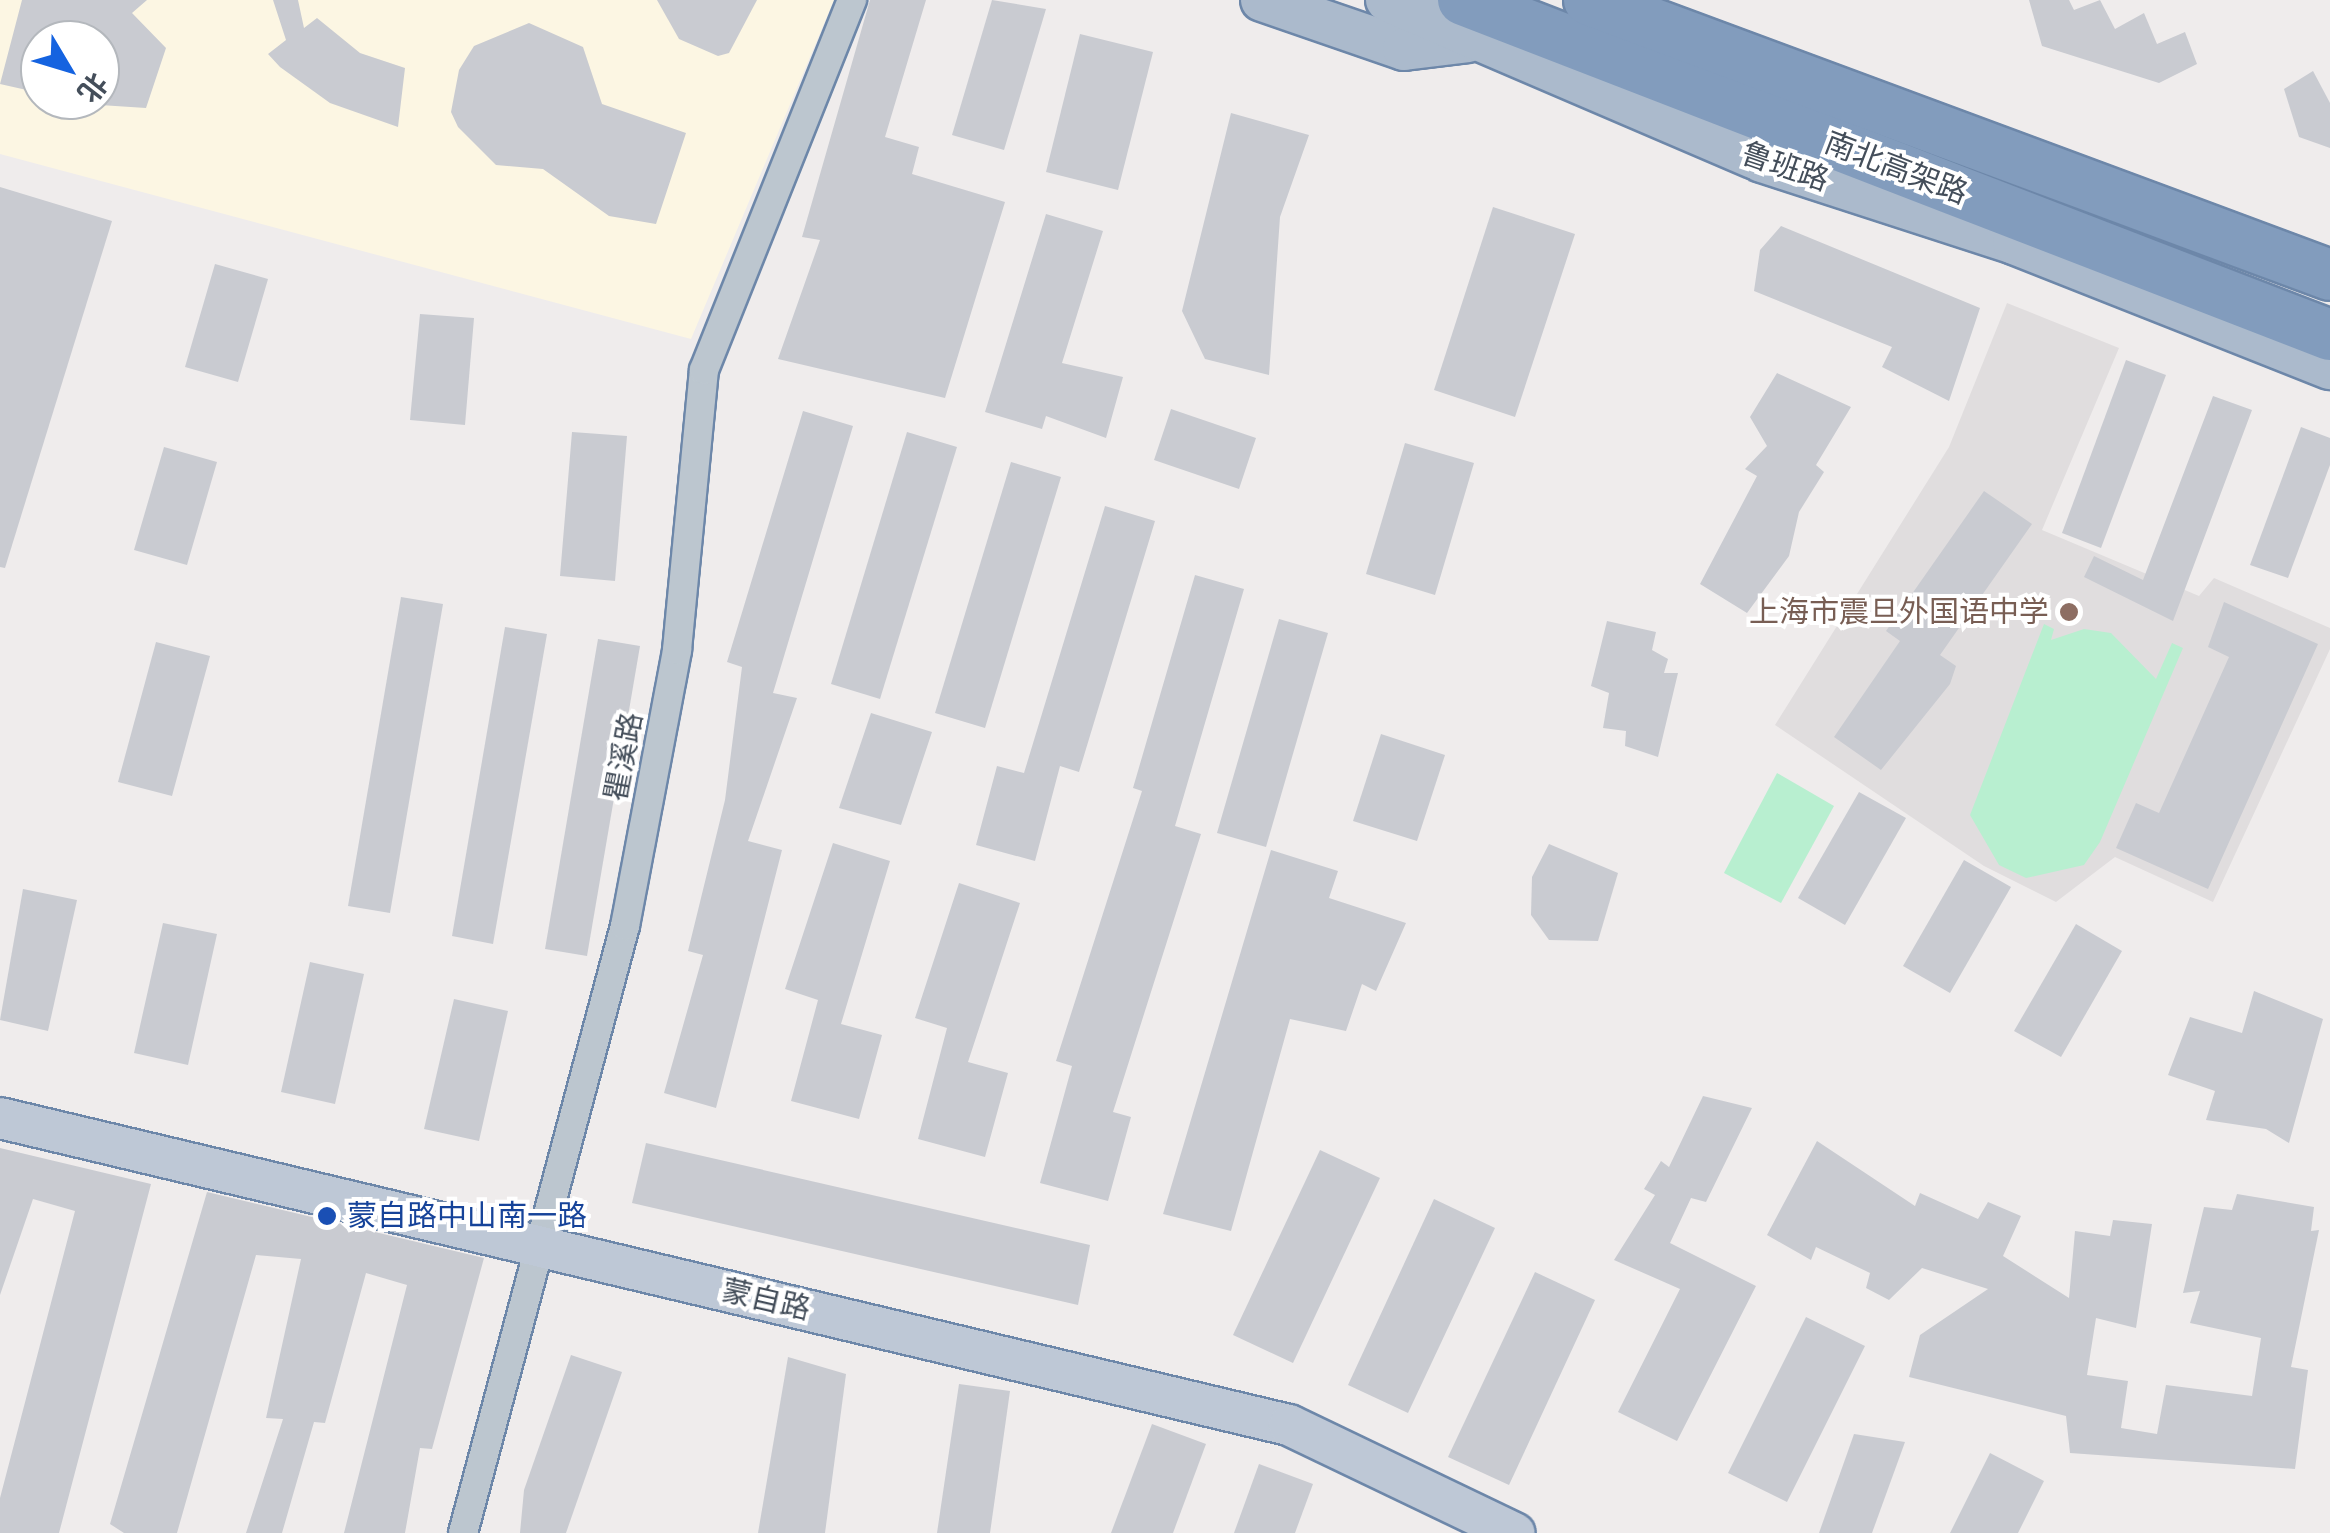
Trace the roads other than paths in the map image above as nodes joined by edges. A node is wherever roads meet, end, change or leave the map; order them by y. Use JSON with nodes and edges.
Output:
{"nodes":[{"id":1,"x":852,"y":0,"type":"edge"},
{"id":2,"x":1262,"y":0,"type":"edge"},
{"id":3,"x":1387,"y":0,"type":"edge"},
{"id":4,"x":1430,"y":0,"type":"edge"},
{"id":5,"x":1636,"y":0,"type":"edge"},
{"id":6,"x":1465,"y":20,"type":"edge"},
{"id":7,"x":1578,"y":20,"type":"edge"},
{"id":8,"x":2330,"y":250,"type":"edge"},
{"id":9,"x":2330,"y":275,"type":"edge"},
{"id":10,"x":2330,"y":335,"type":"edge"},
{"id":11,"x":2330,"y":368,"type":"edge"},
{"id":12,"x":0,"y":1118,"type":"edge"},
{"id":13,"x":539,"y":1246,"type":"junction"},
{"id":14,"x":462,"y":1533,"type":"edge"},
{"id":15,"x":1514,"y":1533,"type":"edge"}],
"edges":[{"from":1,"to":13,"type":"street","name":"瞿溪路"},
{"from":2,"to":6,"type":"main road","name":"鲁班路"},
{"from":3,"to":6,"type":"main road","name":"鲁班路"},
{"from":4,"to":7,"type":"highway"},
{"from":5,"to":8,"type":"main road"},
{"from":6,"to":7,"type":"highway","name":"南北高架路"},
{"from":6,"to":11,"type":"main road","name":"鲁班路"},
{"from":7,"to":9,"type":"highway","name":"南北高架路"},
{"from":7,"to":10,"type":"highway","name":"南北高架路"},
{"from":12,"to":13,"type":"street","name":"蒙自路"},
{"from":13,"to":14,"type":"street","name":"瞿溪路"},
{"from":13,"to":15,"type":"street","name":"蒙自路"}]}
